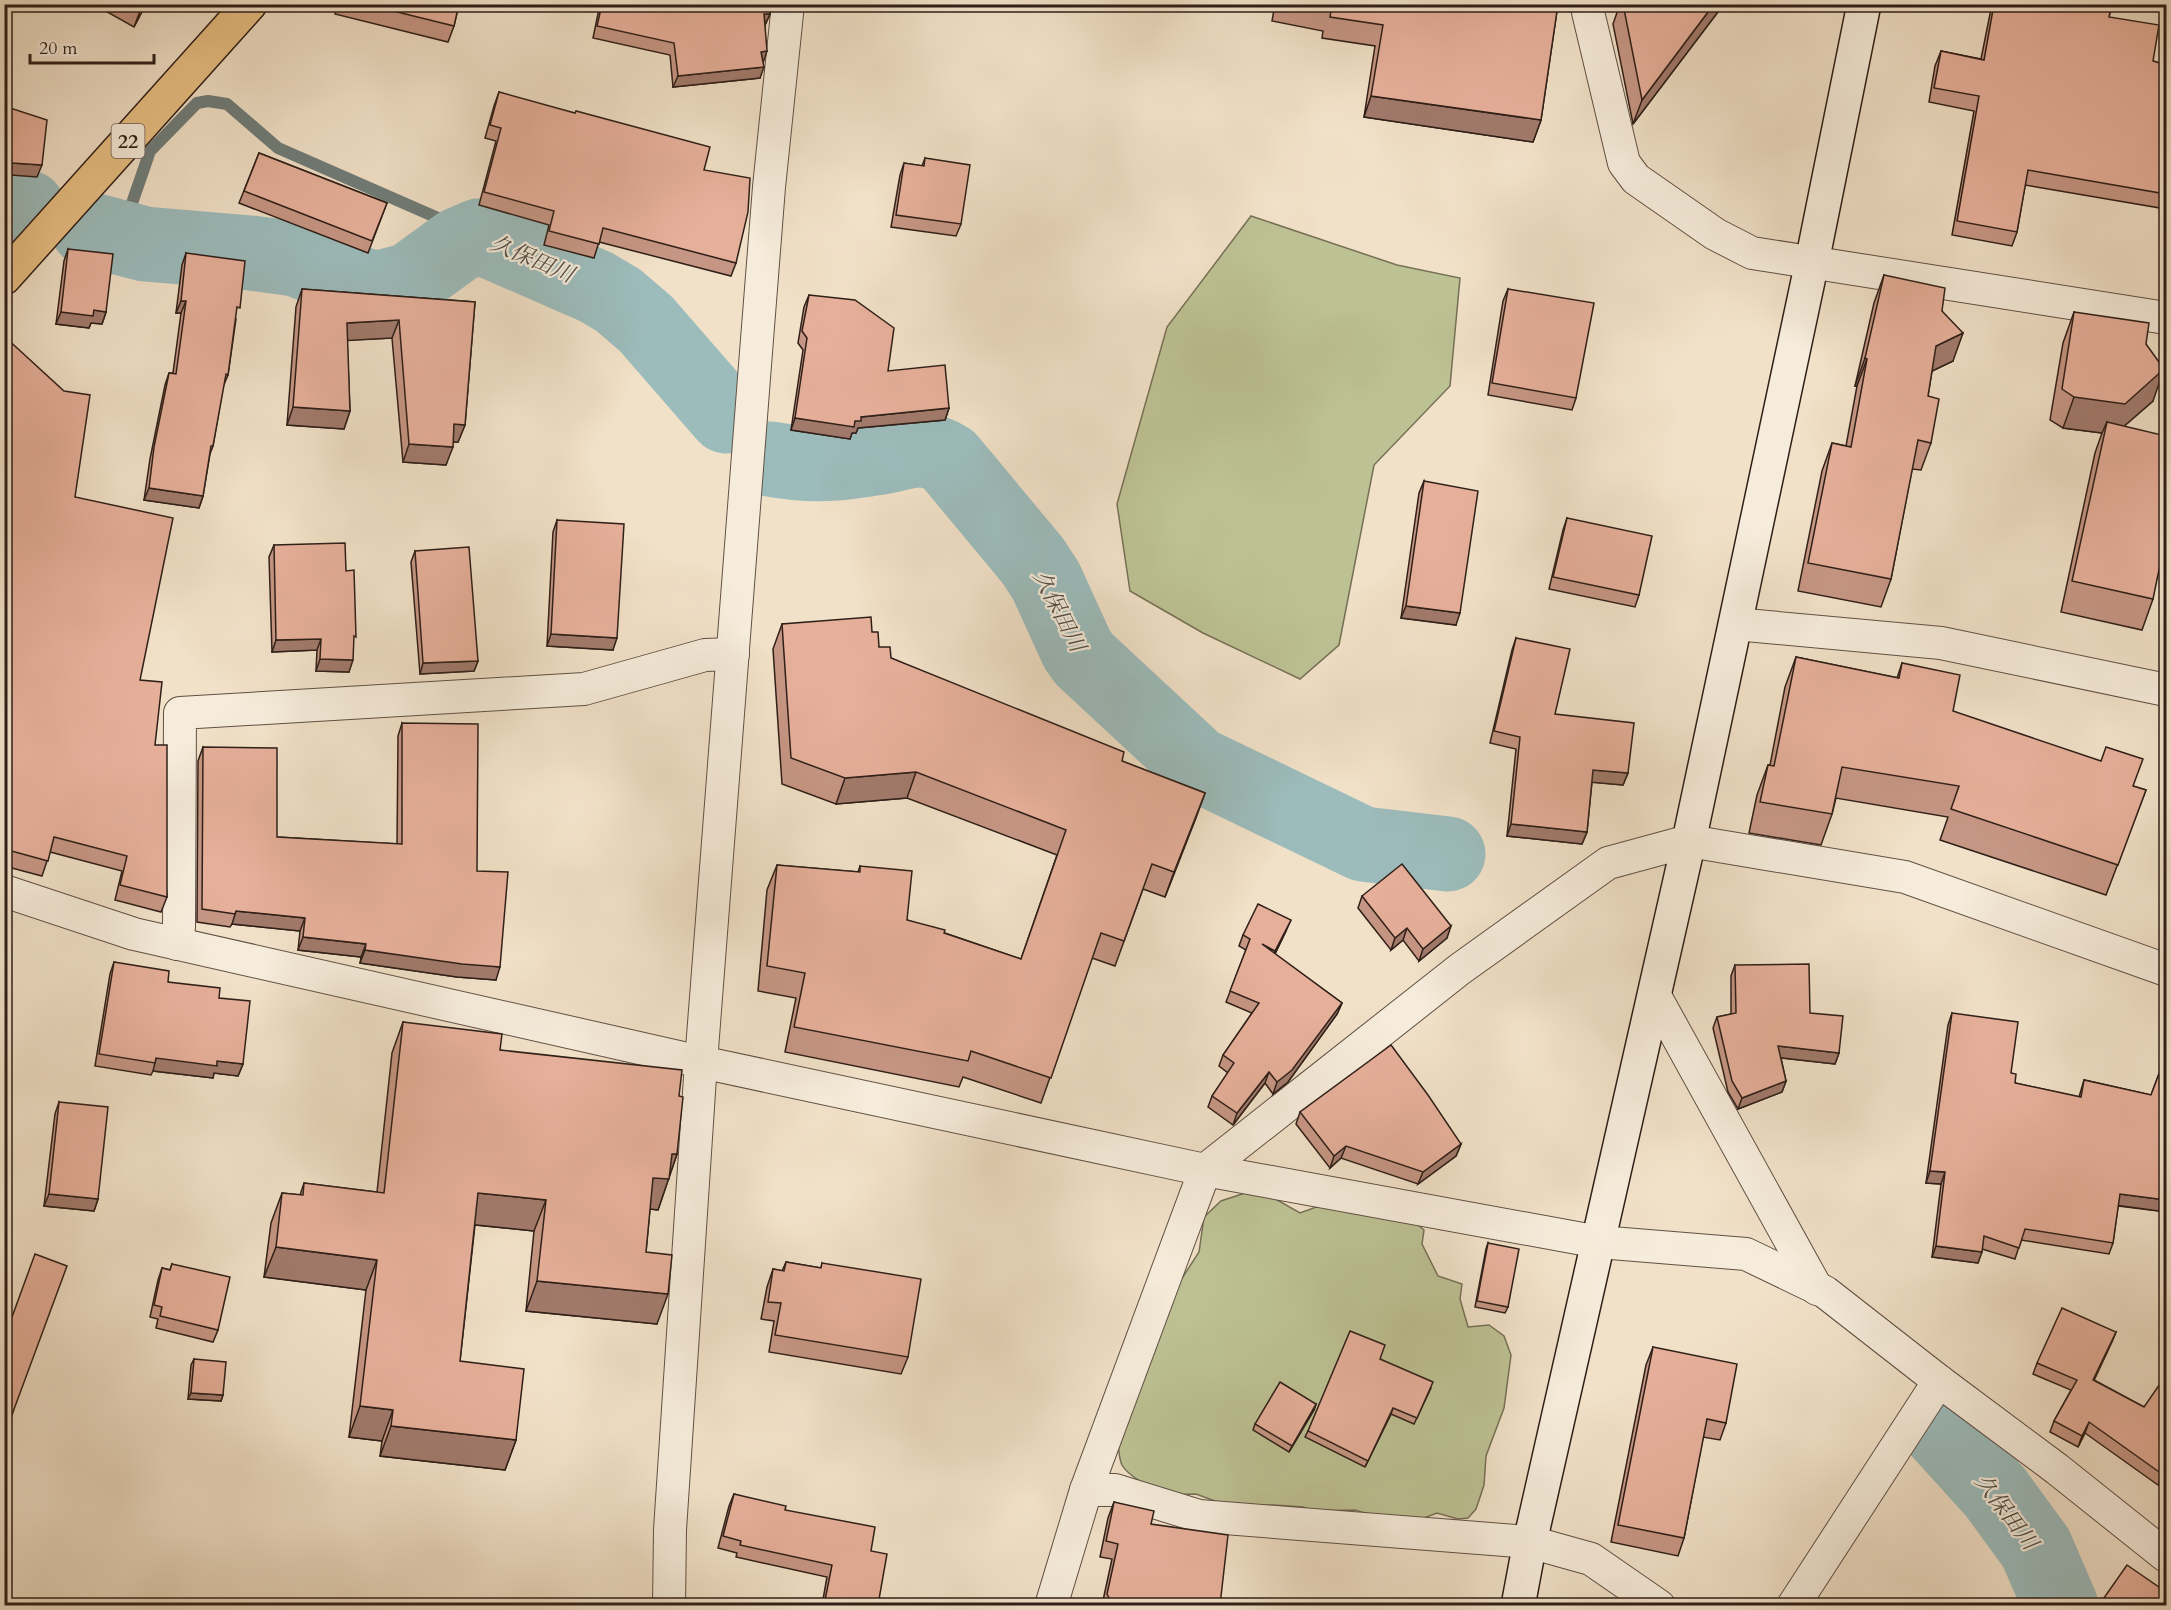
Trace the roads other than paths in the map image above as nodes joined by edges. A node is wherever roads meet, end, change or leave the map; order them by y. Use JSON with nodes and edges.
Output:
{"nodes":[{"id":1,"x":250,"y":4,"type":"edge"},
{"id":2,"x":788,"y":4,"type":"edge"},
{"id":3,"x":1589,"y":4,"type":"edge"},
{"id":4,"x":1864,"y":4,"type":"edge"},
{"id":5,"x":1812,"y":262,"type":"junction"},
{"id":6,"x":4,"y":278,"type":"edge"},
{"id":7,"x":2166,"y":318,"type":"edge"},
{"id":8,"x":1735,"y":624,"type":"junction"},
{"id":9,"x":733,"y":654,"type":"junction"},
{"id":10,"x":2166,"y":690,"type":"edge"},
{"id":11,"x":1689,"y":841,"type":"junction"},
{"id":12,"x":4,"y":891,"type":"edge"},
{"id":13,"x":177,"y":944,"type":"junction"},
{"id":14,"x":2166,"y":970,"type":"edge"},
{"id":15,"x":1654,"y":996,"type":"junction"},
{"id":16,"x":702,"y":1062,"type":"junction"},
{"id":17,"x":1205,"y":1170,"type":"junction"},
{"id":18,"x":1599,"y":1242,"type":"junction"},
{"id":19,"x":1817,"y":1289,"type":"junction"},
{"id":20,"x":1940,"y":1381,"type":"junction"},
{"id":21,"x":1086,"y":1490,"type":"junction"},
{"id":22,"x":1530,"y":1542,"type":"junction"},
{"id":23,"x":2166,"y":1556,"type":"edge"},
{"id":24,"x":669,"y":1605,"type":"edge"},
{"id":25,"x":1051,"y":1605,"type":"edge"},
{"id":26,"x":1518,"y":1605,"type":"edge"},
{"id":27,"x":1659,"y":1605,"type":"edge"},
{"id":28,"x":1793,"y":1605,"type":"edge"}],
"edges":[{"from":1,"to":6,"type":"main road","number":"22"},
{"from":2,"to":9,"type":"street"},
{"from":3,"to":5,"type":"street"},
{"from":4,"to":5,"type":"street"},
{"from":5,"to":7,"type":"street"},
{"from":5,"to":8,"type":"street"},
{"from":8,"to":10,"type":"street"},
{"from":8,"to":11,"type":"street"},
{"from":9,"to":13,"type":"street"},
{"from":9,"to":16,"type":"street"},
{"from":11,"to":14,"type":"street"},
{"from":11,"to":15,"type":"street"},
{"from":11,"to":17,"type":"street"},
{"from":12,"to":13,"type":"street"},
{"from":13,"to":16,"type":"street"},
{"from":15,"to":18,"type":"street"},
{"from":15,"to":19,"type":"street"},
{"from":16,"to":17,"type":"street"},
{"from":16,"to":24,"type":"street"},
{"from":17,"to":18,"type":"street"},
{"from":17,"to":21,"type":"street"},
{"from":18,"to":19,"type":"street"},
{"from":18,"to":22,"type":"street"},
{"from":19,"to":20,"type":"street"},
{"from":20,"to":23,"type":"street"},
{"from":20,"to":28,"type":"street"},
{"from":21,"to":22,"type":"street"},
{"from":21,"to":25,"type":"street"},
{"from":22,"to":26,"type":"street"},
{"from":22,"to":27,"type":"street"}]}
